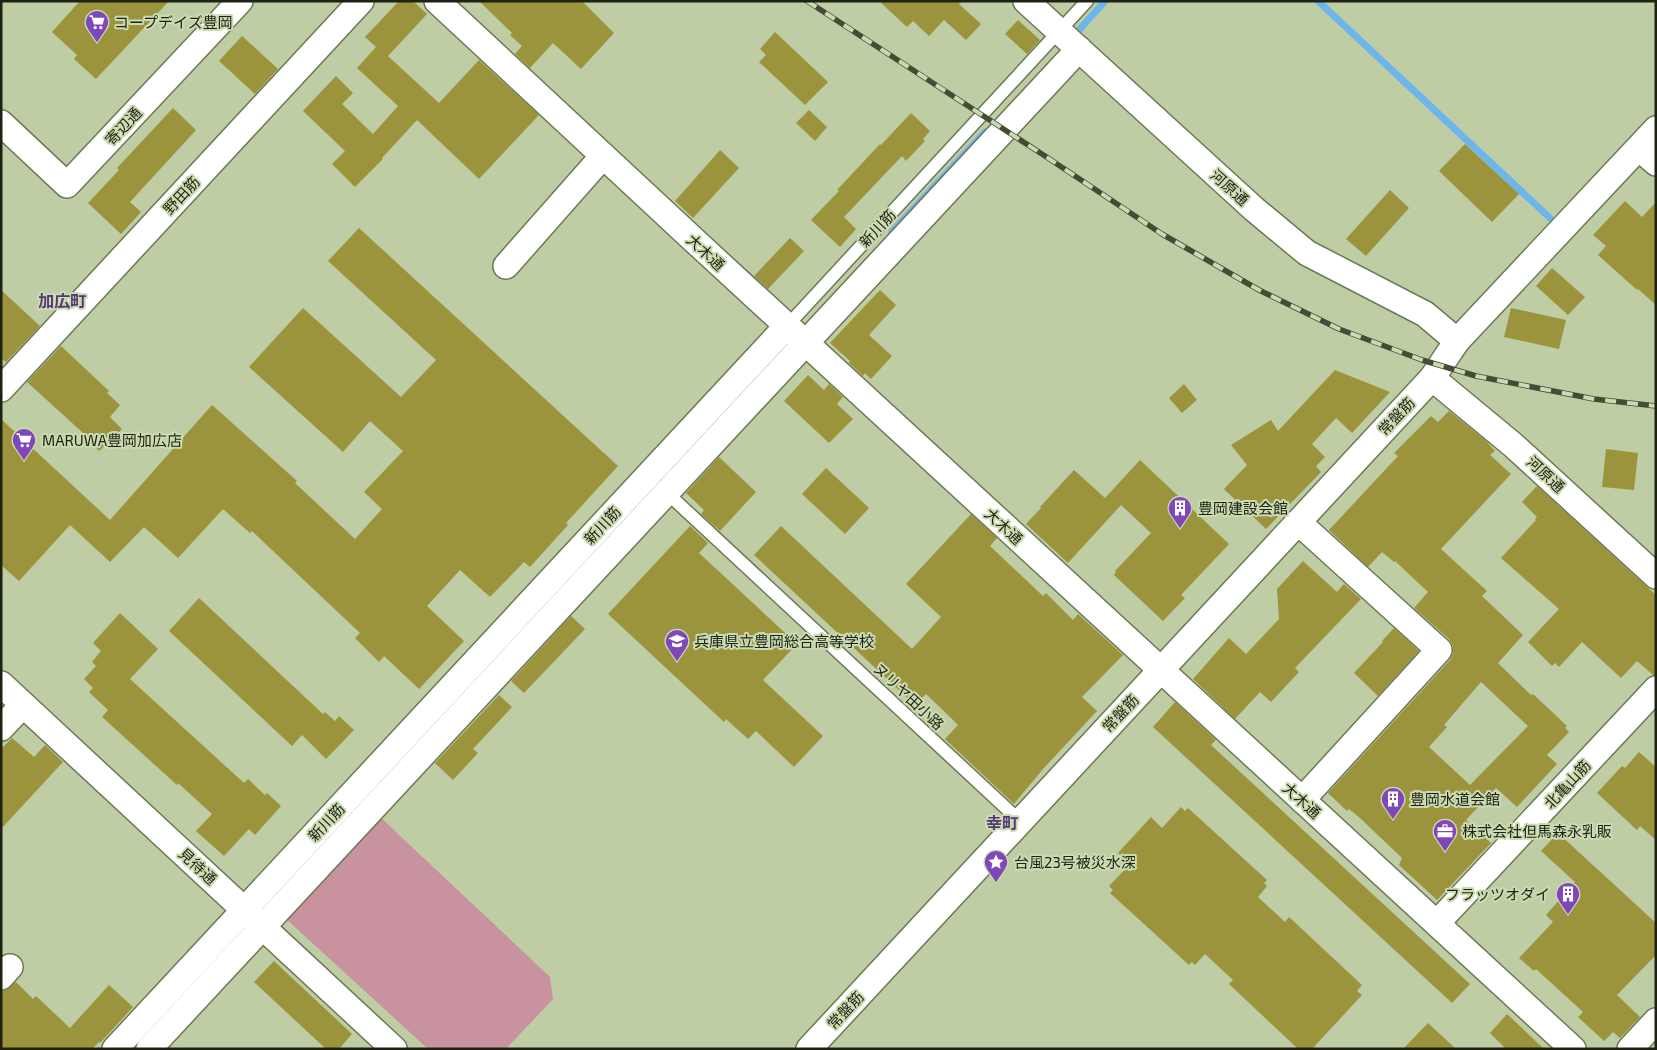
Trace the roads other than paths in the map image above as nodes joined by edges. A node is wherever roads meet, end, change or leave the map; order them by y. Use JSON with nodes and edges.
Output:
{"nodes":[{"id":1,"x":240,"y":1,"type":"edge"},
{"id":2,"x":361,"y":1,"type":"edge"},
{"id":3,"x":437,"y":1,"type":"edge"},
{"id":4,"x":1026,"y":1,"type":"edge"},
{"id":5,"x":1088,"y":1,"type":"edge"},
{"id":6,"x":1059,"y":32,"type":"junction"},
{"id":7,"x":1079,"y":49,"type":"junction"},
{"id":8,"x":1,"y":123,"type":"edge"},
{"id":9,"x":1656,"y":129,"type":"edge"},
{"id":10,"x":1647,"y":155,"type":"edge"},
{"id":11,"x":603,"y":156,"type":"junction"},
{"id":12,"x":506,"y":266,"type":"dead end"},
{"id":13,"x":787,"y":326,"type":"junction"},
{"id":14,"x":1457,"y":341,"type":"junction"},
{"id":15,"x":805,"y":342,"type":"junction"},
{"id":16,"x":1432,"y":378,"type":"junction"},
{"id":17,"x":1,"y":389,"type":"edge"},
{"id":18,"x":666,"y":492,"type":"junction"},
{"id":19,"x":1298,"y":522,"type":"junction"},
{"id":20,"x":1656,"y":576,"type":"edge"},
{"id":21,"x":560,"y":588,"type":"junction"},
{"id":22,"x":1160,"y":670,"type":"junction"},
{"id":23,"x":1,"y":684,"type":"edge"},
{"id":24,"x":1656,"y":689,"type":"edge"},
{"id":25,"x":23,"y":705,"type":"junction"},
{"id":26,"x":1,"y":728,"type":"edge"},
{"id":27,"x":1302,"y":800,"type":"junction"},
{"id":28,"x":1020,"y":821,"type":"junction"},
{"id":29,"x":244,"y":909,"type":"junction"},
{"id":30,"x":1437,"y":923,"type":"junction"},
{"id":31,"x":262,"y":926,"type":"junction"},
{"id":32,"x":1656,"y":1021,"type":"edge"},
{"id":33,"x":115,"y":1049,"type":"edge"},
{"id":34,"x":149,"y":1049,"type":"edge"},
{"id":35,"x":394,"y":1049,"type":"edge"},
{"id":36,"x":809,"y":1049,"type":"edge"},
{"id":37,"x":1573,"y":1049,"type":"edge"},
{"id":38,"x":1630,"y":1049,"type":"edge"}],
"edges":[{"from":1,"to":8,"type":"street","name":"寄辺通"},
{"from":2,"to":17,"type":"street","name":"野田筋"},
{"from":3,"to":11,"type":"street","name":"大木通"},
{"from":4,"to":6,"type":"street","name":"河原通"},
{"from":5,"to":6,"type":"lane","name":"新川筋"},
{"from":6,"to":7,"type":"street","name":"河原通"},
{"from":6,"to":13,"type":"lane","name":"新川筋"},
{"from":7,"to":14,"type":"street","name":"河原通"},
{"from":7,"to":15,"type":"street","name":"新川筋"},
{"from":9,"to":10,"type":"street","name":"常盤筋"},
{"from":10,"to":14,"type":"street","name":"常盤筋"},
{"from":11,"to":12,"type":"street"},
{"from":11,"to":13,"type":"street","name":"大木通"},
{"from":13,"to":15,"type":"street","name":"大木通"},
{"from":13,"to":21,"type":"street","name":"新川筋"},
{"from":14,"to":16,"type":"street","name":"常盤筋"},
{"from":15,"to":18,"type":"street","name":"新川筋"},
{"from":15,"to":22,"type":"street","name":"大木通"},
{"from":16,"to":19,"type":"street","name":"常盤筋"},
{"from":16,"to":20,"type":"street","name":"河原通"},
{"from":18,"to":21,"type":"street","name":"新川筋"},
{"from":18,"to":28,"type":"lane","name":"ヌリヤ田小路"},
{"from":19,"to":22,"type":"street","name":"常盤筋"},
{"from":19,"to":27,"type":"street"},
{"from":21,"to":29,"type":"street","name":"新川筋"},
{"from":21,"to":31,"type":"street","name":"新川筋"},
{"from":22,"to":27,"type":"street","name":"大木通"},
{"from":22,"to":28,"type":"street","name":"常盤筋"},
{"from":23,"to":25,"type":"street","name":"見待通"},
{"from":24,"to":30,"type":"street","name":"北亀山筋"},
{"from":25,"to":26,"type":"street"},
{"from":25,"to":29,"type":"street","name":"見待通"},
{"from":27,"to":30,"type":"street","name":"大木通"},
{"from":28,"to":36,"type":"street","name":"常盤筋"},
{"from":29,"to":31,"type":"street","name":"見待通"},
{"from":29,"to":33,"type":"street","name":"新川筋"},
{"from":30,"to":37,"type":"street","name":"大木通"},
{"from":31,"to":34,"type":"street","name":"新川筋"},
{"from":31,"to":35,"type":"street","name":"見待通"},
{"from":32,"to":38,"type":"street"}]}
